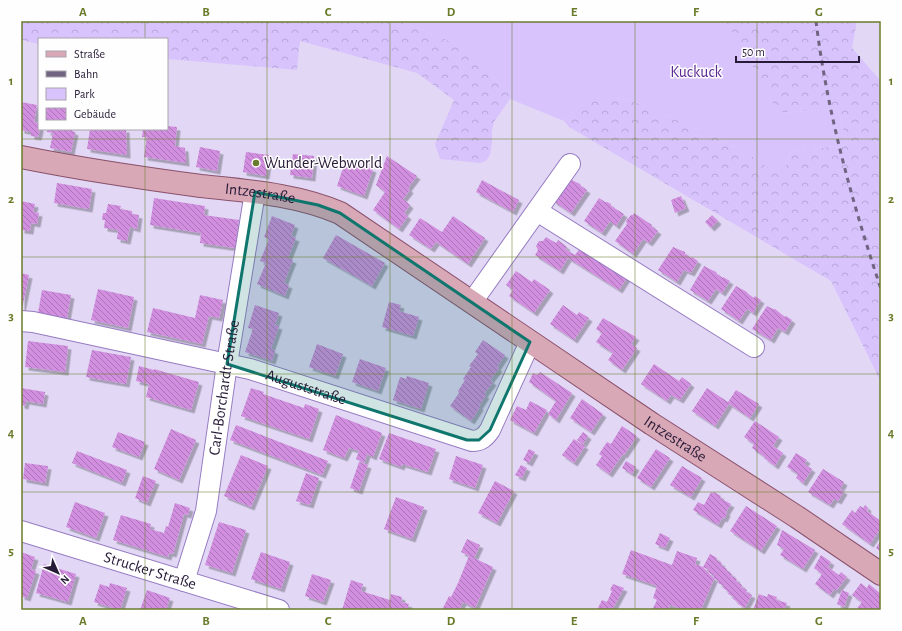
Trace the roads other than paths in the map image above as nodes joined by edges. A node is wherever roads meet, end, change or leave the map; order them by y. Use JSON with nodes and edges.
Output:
{"nodes":[{"id":1,"x":21,"y":157,"type":"edge"},
{"id":2,"x":570,"y":164,"type":"dead end"},
{"id":3,"x":255,"y":192,"type":"junction"},
{"id":4,"x":537,"y":211,"type":"junction"},
{"id":5,"x":472,"y":302,"type":"junction"},
{"id":6,"x":21,"y":321,"type":"edge"},
{"id":7,"x":530,"y":342,"type":"junction"},
{"id":8,"x":754,"y":347,"type":"dead end"},
{"id":9,"x":227,"y":364,"type":"junction"},
{"id":10,"x":21,"y":531,"type":"edge"},
{"id":11,"x":881,"y":574,"type":"edge"},
{"id":12,"x":184,"y":581,"type":"junction"},
{"id":13,"x":279,"y":610,"type":"edge"}],
"edges":[{"from":1,"to":3,"type":"main road","name":"Intzestraße"},
{"from":2,"to":4,"type":"street"},
{"from":3,"to":5,"type":"main road","name":"Intzestraße"},
{"from":3,"to":9,"type":"street","name":"Carl-Borchardt-Straße"},
{"from":4,"to":5,"type":"street"},
{"from":4,"to":8,"type":"street"},
{"from":5,"to":7,"type":"main road","name":"Intzestraße"},
{"from":6,"to":9,"type":"street","name":"Auguststraße"},
{"from":7,"to":9,"type":"street","name":"Auguststraße"},
{"from":7,"to":11,"type":"main road","name":"Intzestraße"},
{"from":9,"to":12,"type":"street","name":"Carl-Borchardt-Straße"},
{"from":10,"to":12,"type":"street","name":"Strucker Straße"},
{"from":12,"to":13,"type":"street","name":"Strucker Straße"}]}
